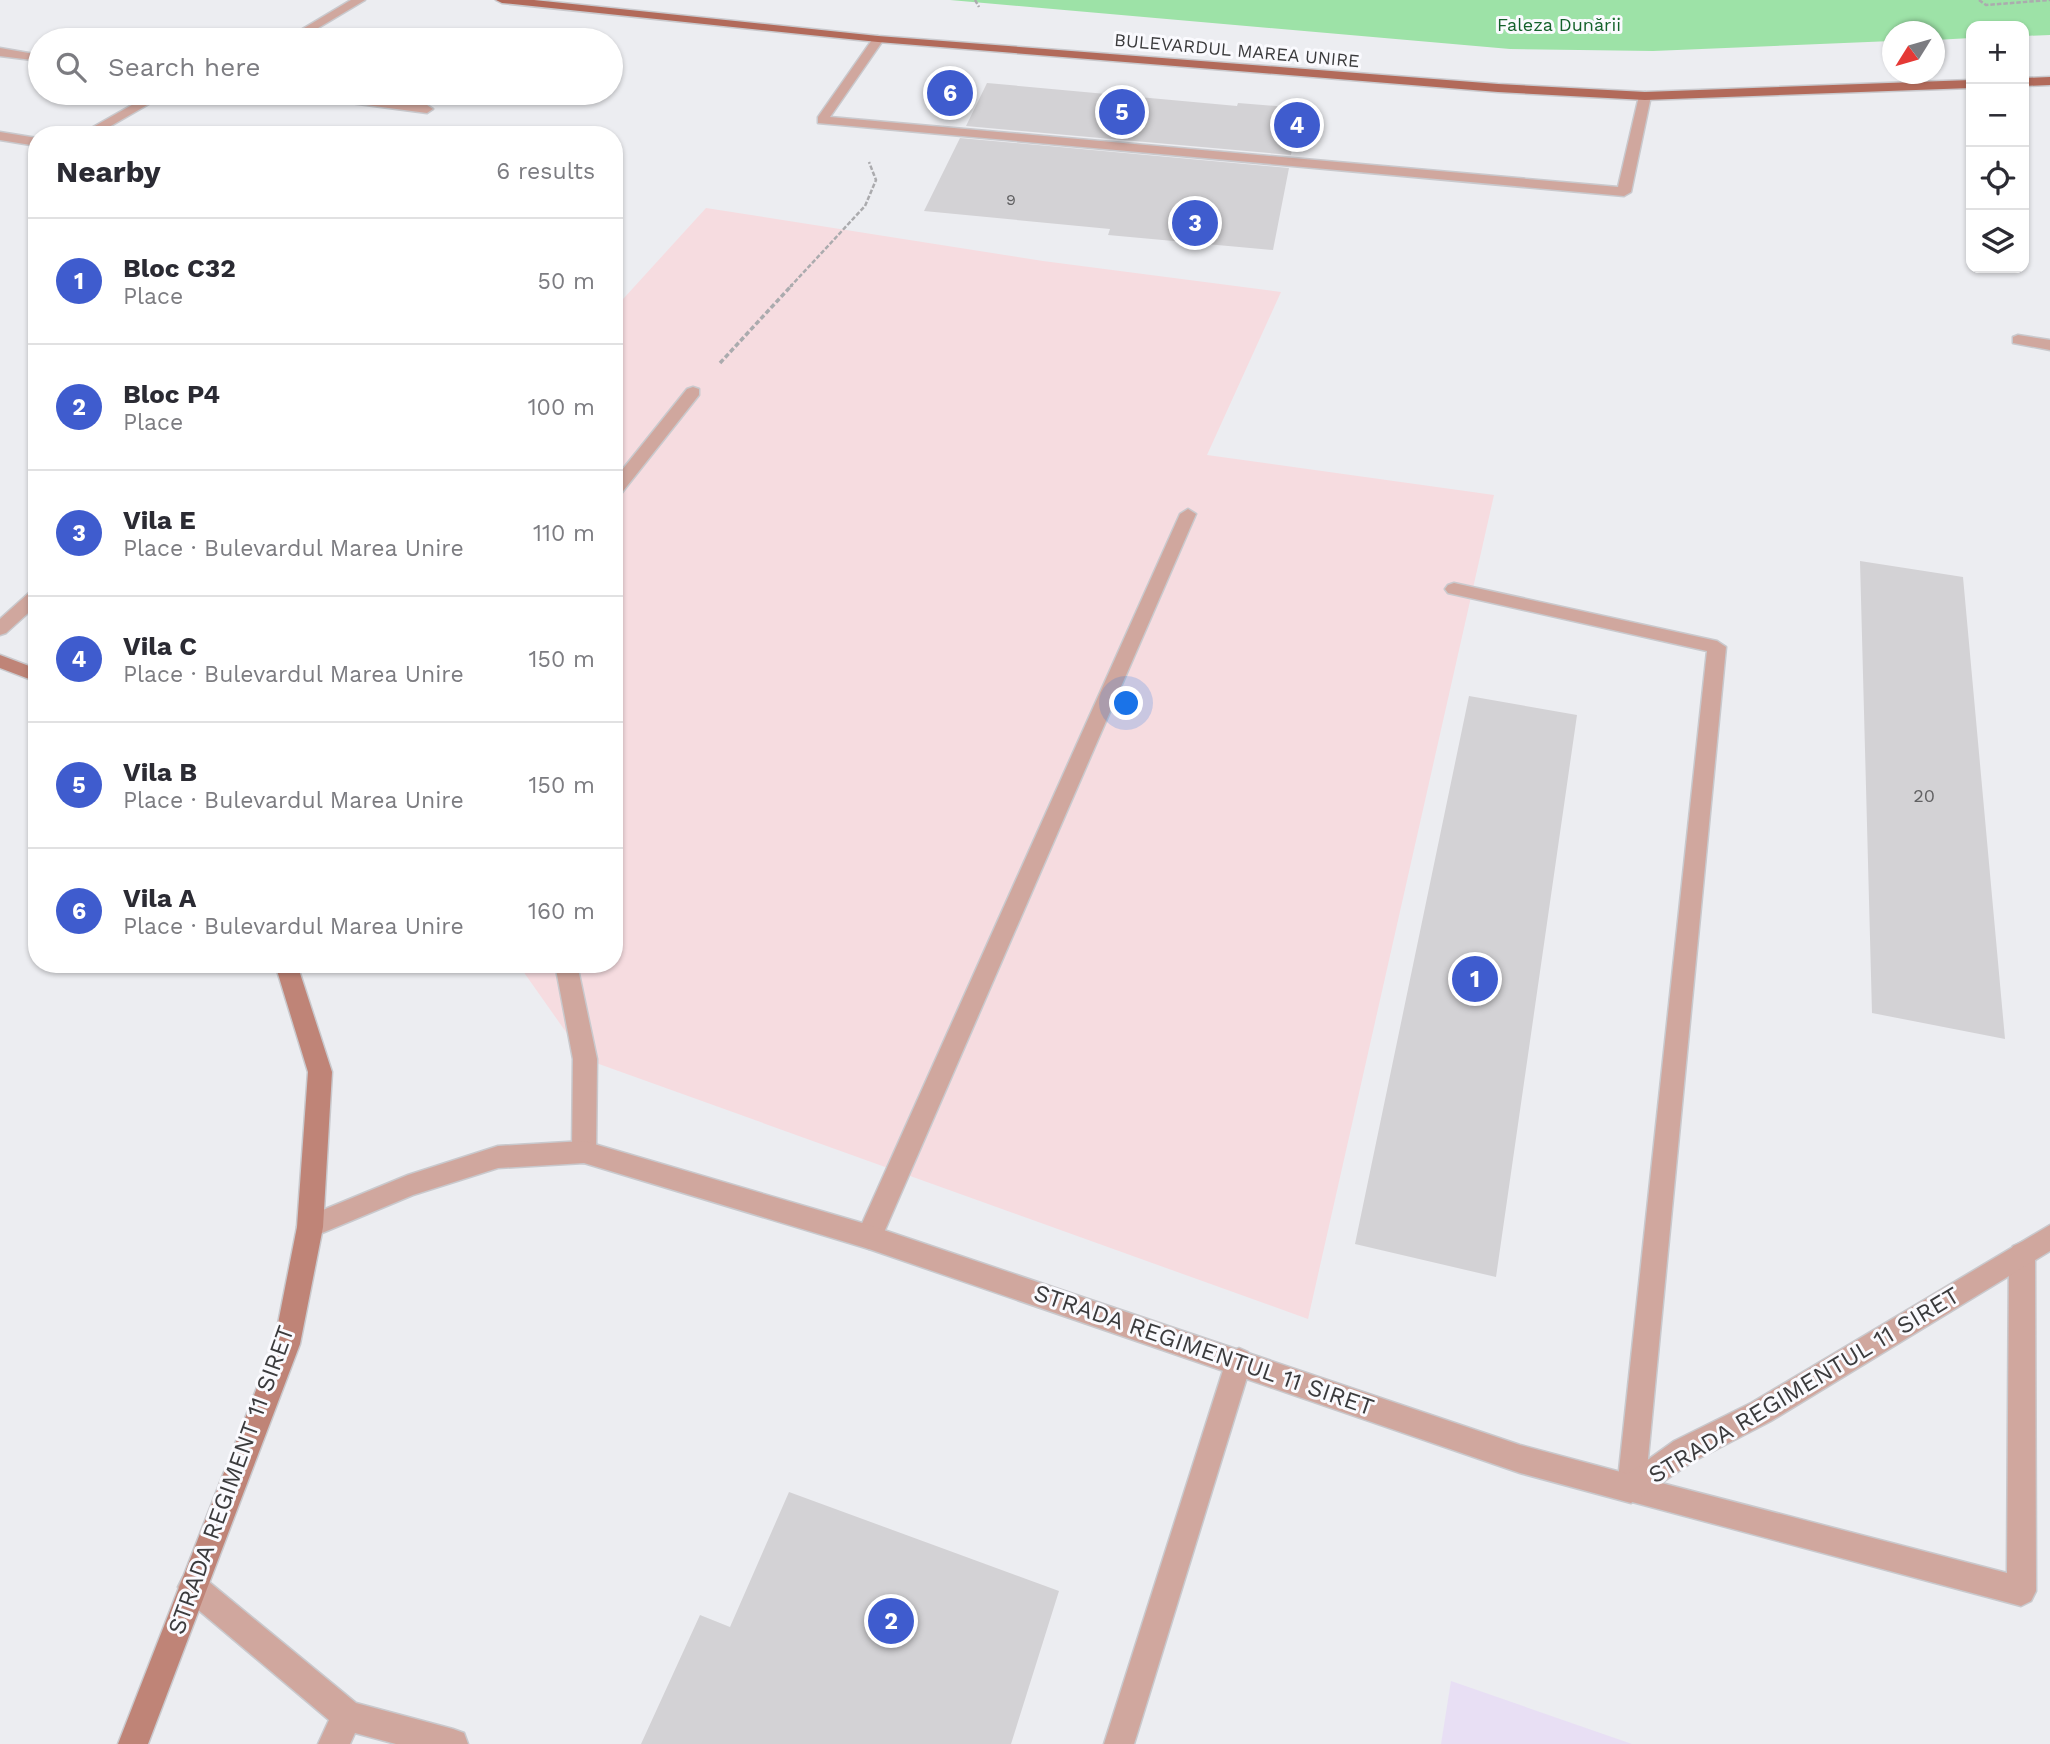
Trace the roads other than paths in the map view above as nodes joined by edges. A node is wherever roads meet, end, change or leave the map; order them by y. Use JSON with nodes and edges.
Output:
{"nodes":[{"id":1,"x":359,"y":0,"type":"edge"},
{"id":2,"x":502,"y":0,"type":"edge"},
{"id":3,"x":311,"y":28,"type":"edge"},
{"id":4,"x":878,"y":39,"type":"junction"},
{"id":5,"x":0,"y":52,"type":"edge"},
{"id":6,"x":28,"y":56,"type":"edge"},
{"id":7,"x":2050,"y":81,"type":"edge"},
{"id":8,"x":2029,"y":82,"type":"edge"},
{"id":9,"x":1966,"y":84,"type":"edge"},
{"id":10,"x":1645,"y":96,"type":"junction"},
{"id":11,"x":140,"y":105,"type":"edge"},
{"id":12,"x":396,"y":105,"type":"edge"},
{"id":13,"x":427,"y":109,"type":"dead end"},
{"id":14,"x":102,"y":126,"type":"edge"},
{"id":15,"x":0,"y":136,"type":"edge"},
{"id":16,"x":28,"y":141,"type":"edge"},
{"id":17,"x":2018,"y":340,"type":"dead end"},
{"id":18,"x":2050,"y":345,"type":"edge"},
{"id":19,"x":693,"y":392,"type":"road end"},
{"id":20,"x":623,"y":480,"type":"edge"},
{"id":21,"x":1188,"y":514,"type":"dead end"},
{"id":22,"x":1454,"y":589,"type":"dead end"},
{"id":23,"x":28,"y":603,"type":"edge"},
{"id":24,"x":0,"y":629,"type":"edge"},
{"id":25,"x":0,"y":661,"type":"edge"},
{"id":26,"x":28,"y":672,"type":"edge"},
{"id":27,"x":289,"y":973,"type":"edge"},
{"id":28,"x":568,"y":973,"type":"edge"},
{"id":29,"x":584,"y":1152,"type":"junction"},
{"id":30,"x":310,"y":1227,"type":"junction"},
{"id":31,"x":869,"y":1237,"type":"junction"},
{"id":32,"x":2050,"y":1237,"type":"edge"},
{"id":33,"x":2022,"y":1254,"type":"junction"},
{"id":34,"x":1239,"y":1361,"type":"junction"},
{"id":35,"x":1631,"y":1489,"type":"junction"},
{"id":36,"x":193,"y":1587,"type":"junction"},
{"id":37,"x":348,"y":1716,"type":"junction"},
{"id":38,"x":133,"y":1744,"type":"edge"},
{"id":39,"x":333,"y":1744,"type":"edge"},
{"id":40,"x":453,"y":1744,"type":"edge"},
{"id":41,"x":1119,"y":1744,"type":"edge"}],
"edges":[{"from":1,"to":3,"type":"street"},
{"from":2,"to":4,"type":"main road","name":"BULEVARDUL MAREA UNIRE"},
{"from":4,"to":10,"type":"main road","name":"BULEVARDUL MAREA UNIRE"},
{"from":4,"to":10,"type":"street"},
{"from":5,"to":6,"type":"street"},
{"from":7,"to":8,"type":"main road"},
{"from":9,"to":10,"type":"main road","name":"BULEVARDUL MAREA UNIRE"},
{"from":11,"to":14,"type":"street"},
{"from":12,"to":13,"type":"street"},
{"from":15,"to":16,"type":"street"},
{"from":17,"to":18,"type":"street"},
{"from":19,"to":20,"type":"street"},
{"from":21,"to":31,"type":"street"},
{"from":22,"to":35,"type":"street"},
{"from":23,"to":24,"type":"street"},
{"from":25,"to":26,"type":"street"},
{"from":27,"to":30,"type":"street","name":"STRADA REGIMENT 11 SIRET"},
{"from":28,"to":29,"type":"street"},
{"from":29,"to":30,"type":"street","name":"STRADA REGIMENTUL 11 SIRET"},
{"from":29,"to":31,"type":"street","name":"STRADA REGIMENTUL 11 SIRET"},
{"from":30,"to":36,"type":"street","name":"STRADA REGIMENT 11 SIRET"},
{"from":31,"to":34,"type":"street","name":"STRADA REGIMENTUL 11 SIRET"},
{"from":32,"to":33,"type":"street","name":"STRADA REGIMENTUL 11 SIRET"},
{"from":33,"to":35,"type":"street","name":"STRADA REGIMENTUL 11 SIRET"},
{"from":33,"to":35,"type":"street"},
{"from":34,"to":35,"type":"street","name":"STRADA REGIMENTUL 11 SIRET"},
{"from":34,"to":41,"type":"street"},
{"from":36,"to":37,"type":"street"},
{"from":36,"to":38,"type":"street","name":"STRADA REGIMENT 11 SIRET"},
{"from":37,"to":39,"type":"street"},
{"from":37,"to":40,"type":"street"}]}
